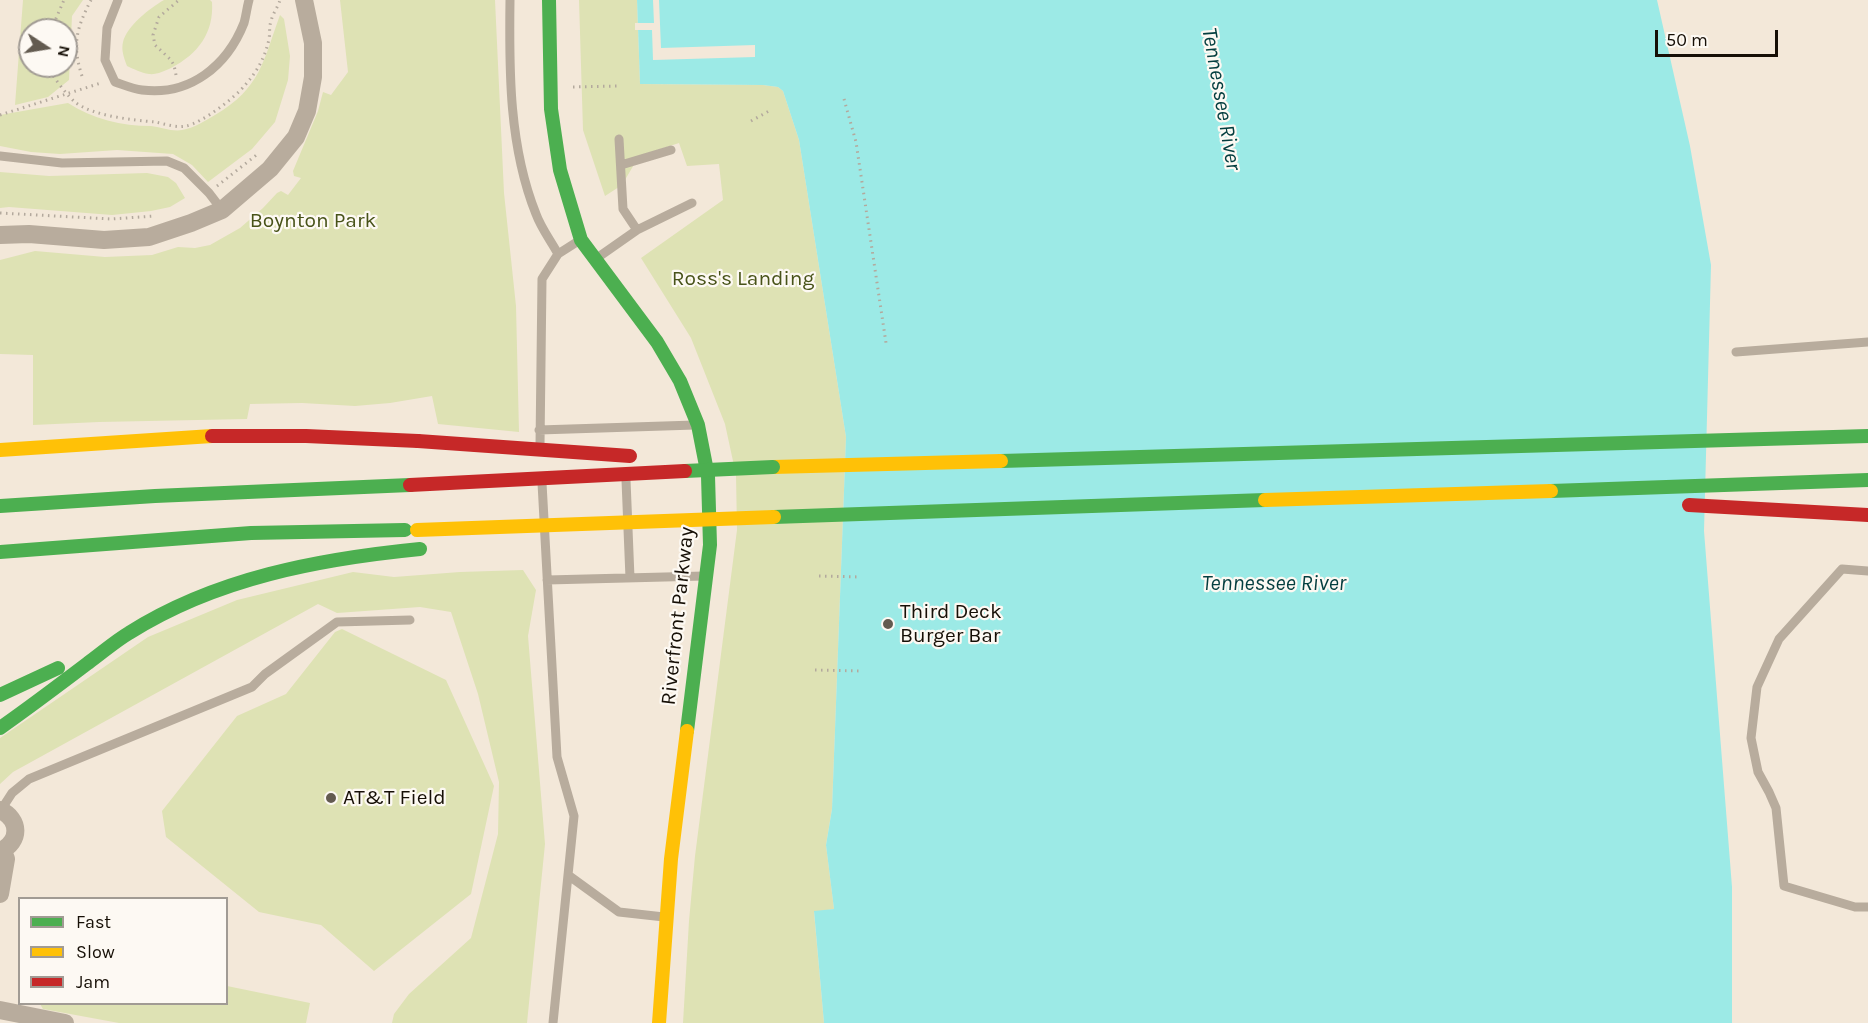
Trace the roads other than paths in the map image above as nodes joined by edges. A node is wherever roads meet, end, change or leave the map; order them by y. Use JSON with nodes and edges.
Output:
{"nodes":[{"id":1,"x":118,"y":0,"type":"edge"},
{"id":2,"x":249,"y":0,"type":"edge"},
{"id":3,"x":304,"y":0,"type":"edge"},
{"id":4,"x":510,"y":0,"type":"edge"},
{"id":5,"x":549,"y":0,"type":"edge"},
{"id":6,"x":620,"y":139,"type":"dead end"},
{"id":7,"x":671,"y":150,"type":"dead end"},
{"id":8,"x":0,"y":156,"type":"edge"},
{"id":9,"x":621,"y":165,"type":"junction"},
{"id":10,"x":692,"y":203,"type":"dead end"},
{"id":11,"x":222,"y":210,"type":"junction"},
{"id":12,"x":637,"y":230,"type":"junction"},
{"id":13,"x":0,"y":236,"type":"edge"},
{"id":14,"x":581,"y":240,"type":"junction"},
{"id":15,"x":558,"y":254,"type":"junction"},
{"id":16,"x":595,"y":259,"type":"junction"},
{"id":17,"x":1868,"y":342,"type":"edge"},
{"id":18,"x":1736,"y":352,"type":"dead end"},
{"id":19,"x":698,"y":425,"type":"junction"},
{"id":20,"x":624,"y":427,"type":"junction"},
{"id":21,"x":539,"y":430,"type":"junction"},
{"id":22,"x":1868,"y":436,"type":"edge"},
{"id":23,"x":624,"y":439,"type":"dead end"},
{"id":24,"x":0,"y":450,"type":"edge"},
{"id":25,"x":625,"y":450,"type":"dead end"},
{"id":26,"x":643,"y":457,"type":"dead end"},
{"id":27,"x":666,"y":459,"type":"dead end"},
{"id":28,"x":772,"y":466,"type":"junction"},
{"id":29,"x":1868,"y":480,"type":"edge"},
{"id":30,"x":1472,"y":492,"type":"junction"},
{"id":31,"x":1635,"y":502,"type":"dead end"},
{"id":32,"x":1670,"y":504,"type":"dead end"},
{"id":33,"x":0,"y":506,"type":"edge"},
{"id":34,"x":1868,"y":515,"type":"edge"},
{"id":35,"x":774,"y":517,"type":"junction"},
{"id":36,"x":526,"y":539,"type":"dead end"},
{"id":37,"x":426,"y":548,"type":"dead end"},
{"id":38,"x":0,"y":552,"type":"edge"},
{"id":39,"x":1868,"y":572,"type":"edge"},
{"id":40,"x":707,"y":576,"type":"junction"},
{"id":41,"x":630,"y":578,"type":"junction"},
{"id":42,"x":547,"y":580,"type":"junction"},
{"id":43,"x":410,"y":620,"type":"dead end"},
{"id":44,"x":128,"y":633,"type":"junction"},
{"id":45,"x":0,"y":695,"type":"edge"},
{"id":46,"x":0,"y":728,"type":"edge"},
{"id":47,"x":1,"y":810,"type":"edge"},
{"id":48,"x":1,"y":851,"type":"edge"},
{"id":49,"x":568,"y":875,"type":"junction"},
{"id":50,"x":0,"y":894,"type":"edge"},
{"id":51,"x":1868,"y":907,"type":"edge"},
{"id":52,"x":666,"y":917,"type":"junction"},
{"id":53,"x":0,"y":1010,"type":"edge"},
{"id":54,"x":65,"y":1023,"type":"edge"},
{"id":55,"x":553,"y":1023,"type":"edge"},
{"id":56,"x":659,"y":1023,"type":"edge"}],
"edges":[{"from":1,"to":2,"type":"lane"},
{"from":3,"to":11,"type":"street"},
{"from":4,"to":15,"type":"lane"},
{"from":5,"to":14,"type":"main road","name":"Riverfront Parkway"},
{"from":6,"to":9,"type":"lane"},
{"from":7,"to":9,"type":"lane"},
{"from":8,"to":11,"type":"lane"},
{"from":9,"to":12,"type":"lane"},
{"from":10,"to":12,"type":"lane"},
{"from":11,"to":13,"type":"street"},
{"from":12,"to":16,"type":"lane"},
{"from":14,"to":15,"type":"lane"},
{"from":14,"to":16,"type":"main road","name":"Riverfront Parkway"},
{"from":15,"to":21,"type":"lane"},
{"from":16,"to":19,"type":"main road","name":"Riverfront Parkway"},
{"from":17,"to":18,"type":"lane"},
{"from":19,"to":20,"type":"lane"},
{"from":19,"to":40,"type":"main road","name":"Riverfront Parkway"},
{"from":20,"to":21,"type":"lane"},
{"from":20,"to":23,"type":"lane"},
{"from":21,"to":42,"type":"lane"},
{"from":22,"to":28,"type":"main road"},
{"from":24,"to":26,"type":"main road","bridge":true},
{"from":25,"to":41,"type":"lane"},
{"from":27,"to":28,"type":"main road","bridge":true},
{"from":28,"to":33,"type":"main road","bridge":true},
{"from":29,"to":30,"type":"main road"},
{"from":30,"to":31,"type":"main road"},
{"from":30,"to":35,"type":"main road"},
{"from":32,"to":34,"type":"main road"},
{"from":35,"to":36,"type":"main road","bridge":true},
{"from":35,"to":38,"type":"main road","bridge":true},
{"from":37,"to":44,"type":"main road"},
{"from":39,"to":51,"type":"lane"},
{"from":40,"to":41,"type":"lane"},
{"from":40,"to":52,"type":"main road","name":"Riverfront Parkway"},
{"from":41,"to":42,"type":"lane"},
{"from":42,"to":49,"type":"lane"},
{"from":43,"to":47,"type":"lane"},
{"from":44,"to":45,"type":"main road"},
{"from":44,"to":46,"type":"main road"},
{"from":47,"to":48,"type":"street"},
{"from":48,"to":50,"type":"street"},
{"from":49,"to":52,"type":"lane"},
{"from":49,"to":55,"type":"lane"},
{"from":52,"to":56,"type":"main road","name":"Riverfront Parkway"},
{"from":53,"to":54,"type":"street"}]}
